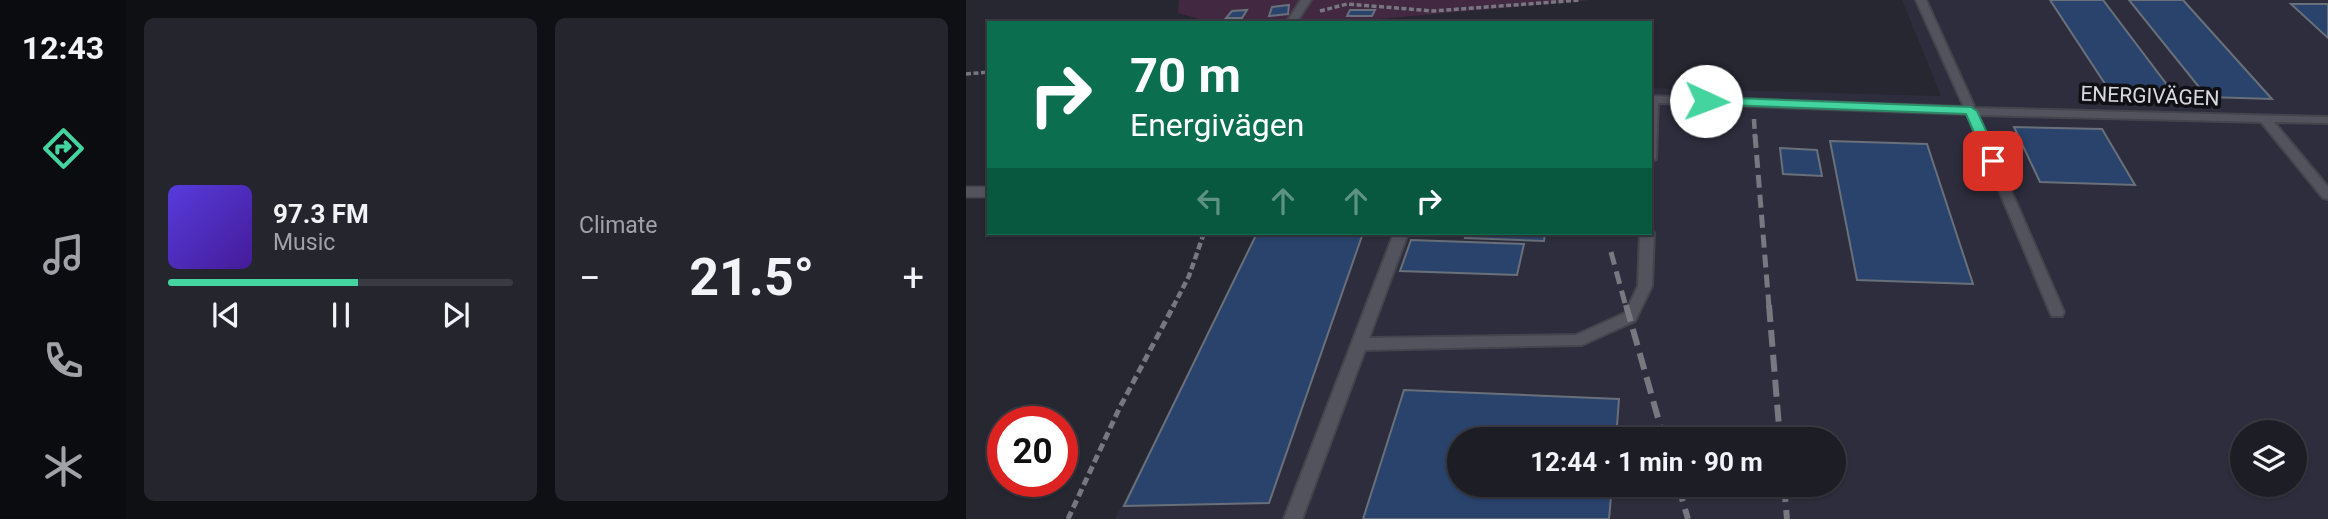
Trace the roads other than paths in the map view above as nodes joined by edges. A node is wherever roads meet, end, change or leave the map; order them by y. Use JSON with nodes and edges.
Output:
{"nodes":[{"id":1,"x":1306,"y":0,"type":"edge"},
{"id":2,"x":1922,"y":0,"type":"edge"},
{"id":3,"x":1292,"y":21,"type":"edge"},
{"id":4,"x":1652,"y":99,"type":"edge"},
{"id":5,"x":1971,"y":111,"type":"junction"},
{"id":6,"x":2264,"y":118,"type":"junction"},
{"id":7,"x":2328,"y":120,"type":"edge"},
{"id":8,"x":966,"y":192,"type":"edge"},
{"id":9,"x":987,"y":192,"type":"edge"},
{"id":10,"x":2328,"y":195,"type":"edge"},
{"id":11,"x":1400,"y":235,"type":"edge"},
{"id":12,"x":1647,"y":235,"type":"edge"},
{"id":13,"x":2057,"y":312,"type":"dead end"},
{"id":14,"x":1359,"y":344,"type":"junction"},
{"id":15,"x":1293,"y":519,"type":"edge"}],
"edges":[{"from":1,"to":3,"type":"lane"},
{"from":2,"to":5,"type":"lane"},
{"from":4,"to":5,"type":"lane","name":"ENERGIVÄGEN"},
{"from":5,"to":6,"type":"lane","name":"ENERGIVÄGEN"},
{"from":5,"to":13,"type":"lane"},
{"from":6,"to":7,"type":"lane","name":"ENERGIVÄGEN"},
{"from":6,"to":10,"type":"lane"},
{"from":8,"to":9,"type":"street"},
{"from":11,"to":14,"type":"lane"},
{"from":12,"to":14,"type":"lane"},
{"from":14,"to":15,"type":"lane"}]}
